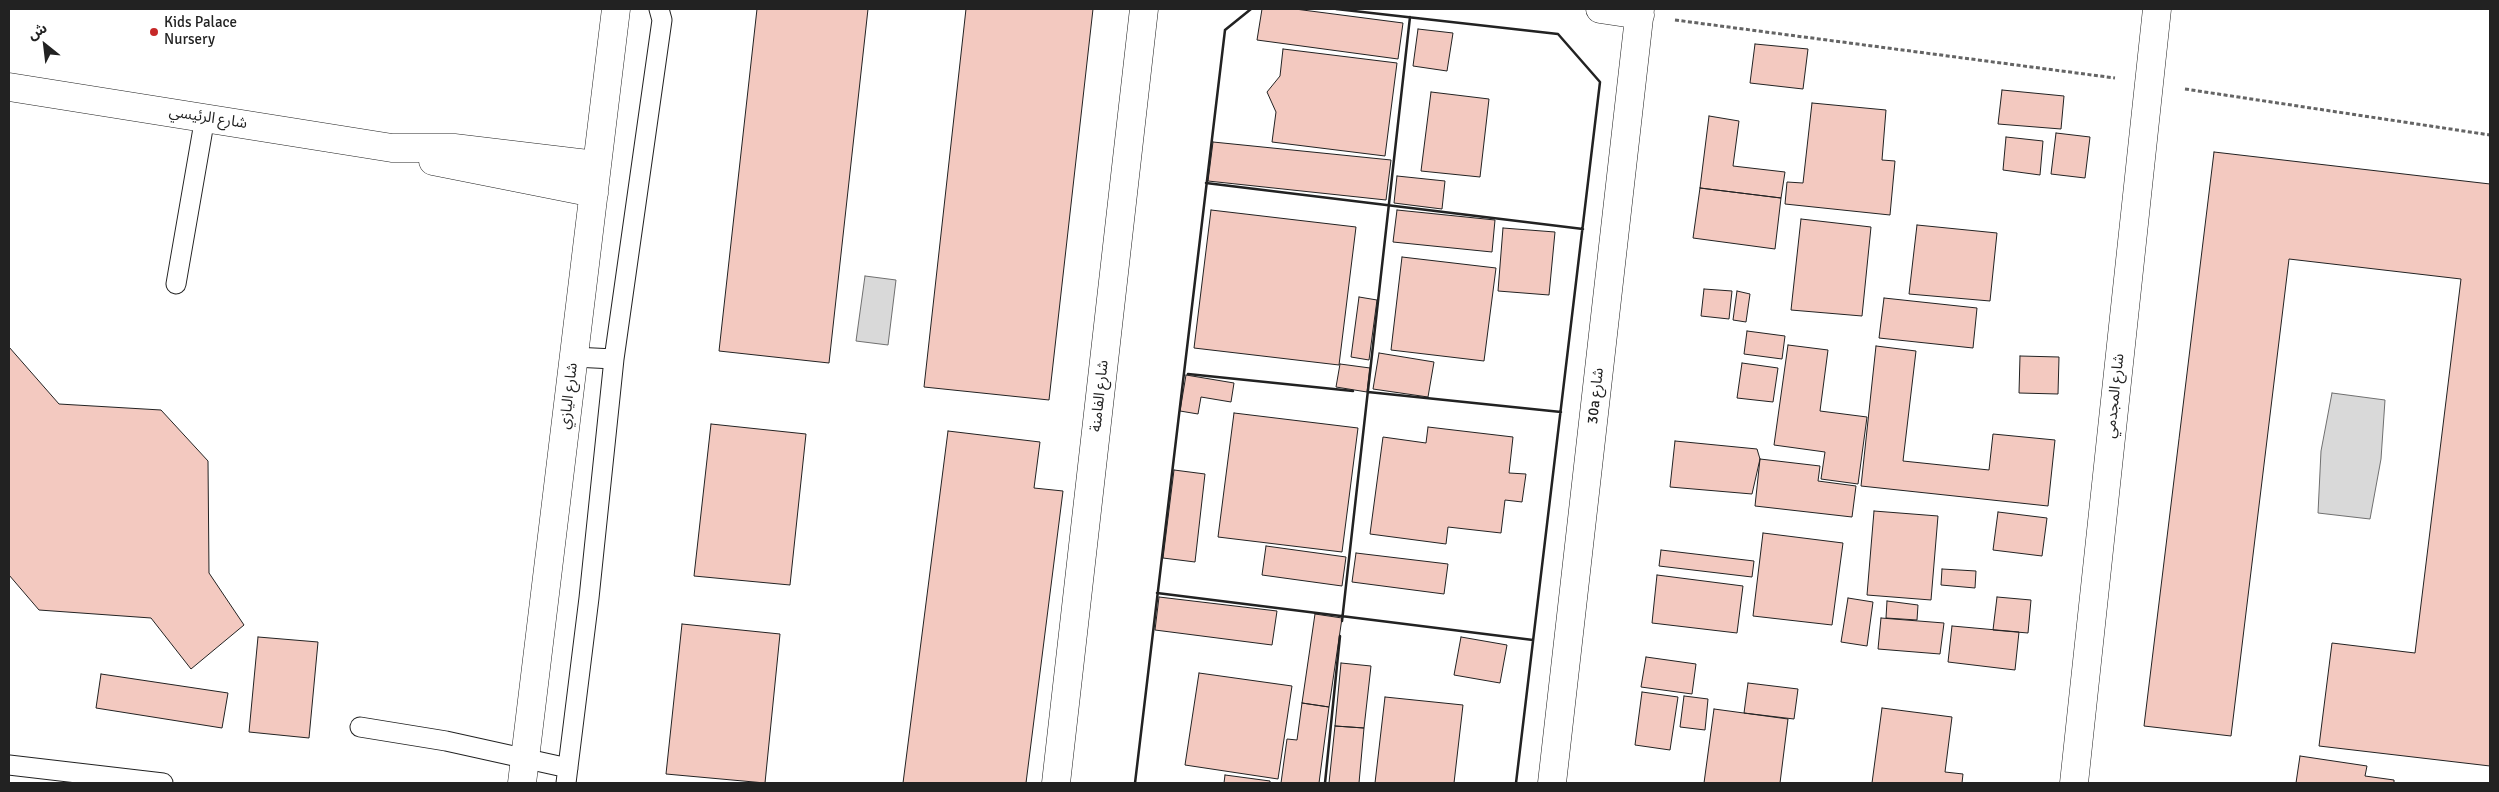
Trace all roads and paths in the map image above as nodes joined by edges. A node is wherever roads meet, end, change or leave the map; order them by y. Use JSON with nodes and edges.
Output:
{"nodes":[{"id":1,"x":616,"y":9,"type":"edge"},
{"id":2,"x":659,"y":9,"type":"edge"},
{"id":3,"x":1144,"y":9,"type":"edge"},
{"id":4,"x":1600,"y":9,"type":"edge"},
{"id":5,"x":2157,"y":9,"type":"edge"},
{"id":6,"x":1640,"y":12,"type":"edge"},
{"id":7,"x":2148,"y":83,"type":"junction"},
{"id":8,"x":9,"y":87,"type":"edge"},
{"id":9,"x":205,"y":117,"type":"junction"},
{"id":10,"x":2490,"y":135,"type":"edge"},
{"id":11,"x":406,"y":149,"type":"junction"},
{"id":12,"x":596,"y":165,"type":"junction"},
{"id":13,"x":594,"y":192,"type":"junction"},
{"id":14,"x":176,"y":284,"type":"dead end"},
{"id":15,"x":574,"y":357,"type":"junction"},
{"id":16,"x":614,"y":359,"type":"junction"},
{"id":17,"x":360,"y":726,"type":"dead end"},
{"id":18,"x":9,"y":765,"type":"edge"},
{"id":19,"x":524,"y":771,"type":"edge"},
{"id":20,"x":567,"y":776,"type":"edge"},
{"id":21,"x":163,"y":783,"type":"edge"},
{"id":22,"x":1056,"y":783,"type":"edge"},
{"id":23,"x":1552,"y":783,"type":"edge"},
{"id":24,"x":2074,"y":783,"type":"edge"}],
"edges":[{"from":1,"to":12,"type":"street","name":"شارع اليازي"},
{"from":2,"to":16,"type":"lane"},
{"from":3,"to":22,"type":"street","name":"شارع الفامنة"},
{"from":4,"to":6,"type":"street"},
{"from":5,"to":7,"type":"street","name":"شارع المجدمي"},
{"from":6,"to":7,"type":"path"},
{"from":6,"to":23,"type":"street","name":"30a شارع"},
{"from":7,"to":10,"type":"path"},
{"from":7,"to":24,"type":"street","name":"شارع المجدمي"},
{"from":8,"to":9,"type":"street","name":"شارع الرئيسي"},
{"from":9,"to":11,"type":"street","name":"شارع الرئيسي"},
{"from":9,"to":14,"type":"lane"},
{"from":11,"to":12,"type":"street","name":"شارع الرئيسي"},
{"from":11,"to":13,"type":"street","name":"شارع الرئيسي"},
{"from":12,"to":13,"type":"street","name":"شارع اليازي"},
{"from":13,"to":15,"type":"street","name":"شارع اليازي"},
{"from":15,"to":16,"type":"lane"},
{"from":15,"to":19,"type":"street","name":"شارع اليازي"},
{"from":16,"to":20,"type":"lane"},
{"from":17,"to":19,"type":"lane"},
{"from":18,"to":21,"type":"lane"},
{"from":19,"to":20,"type":"lane"}]}
